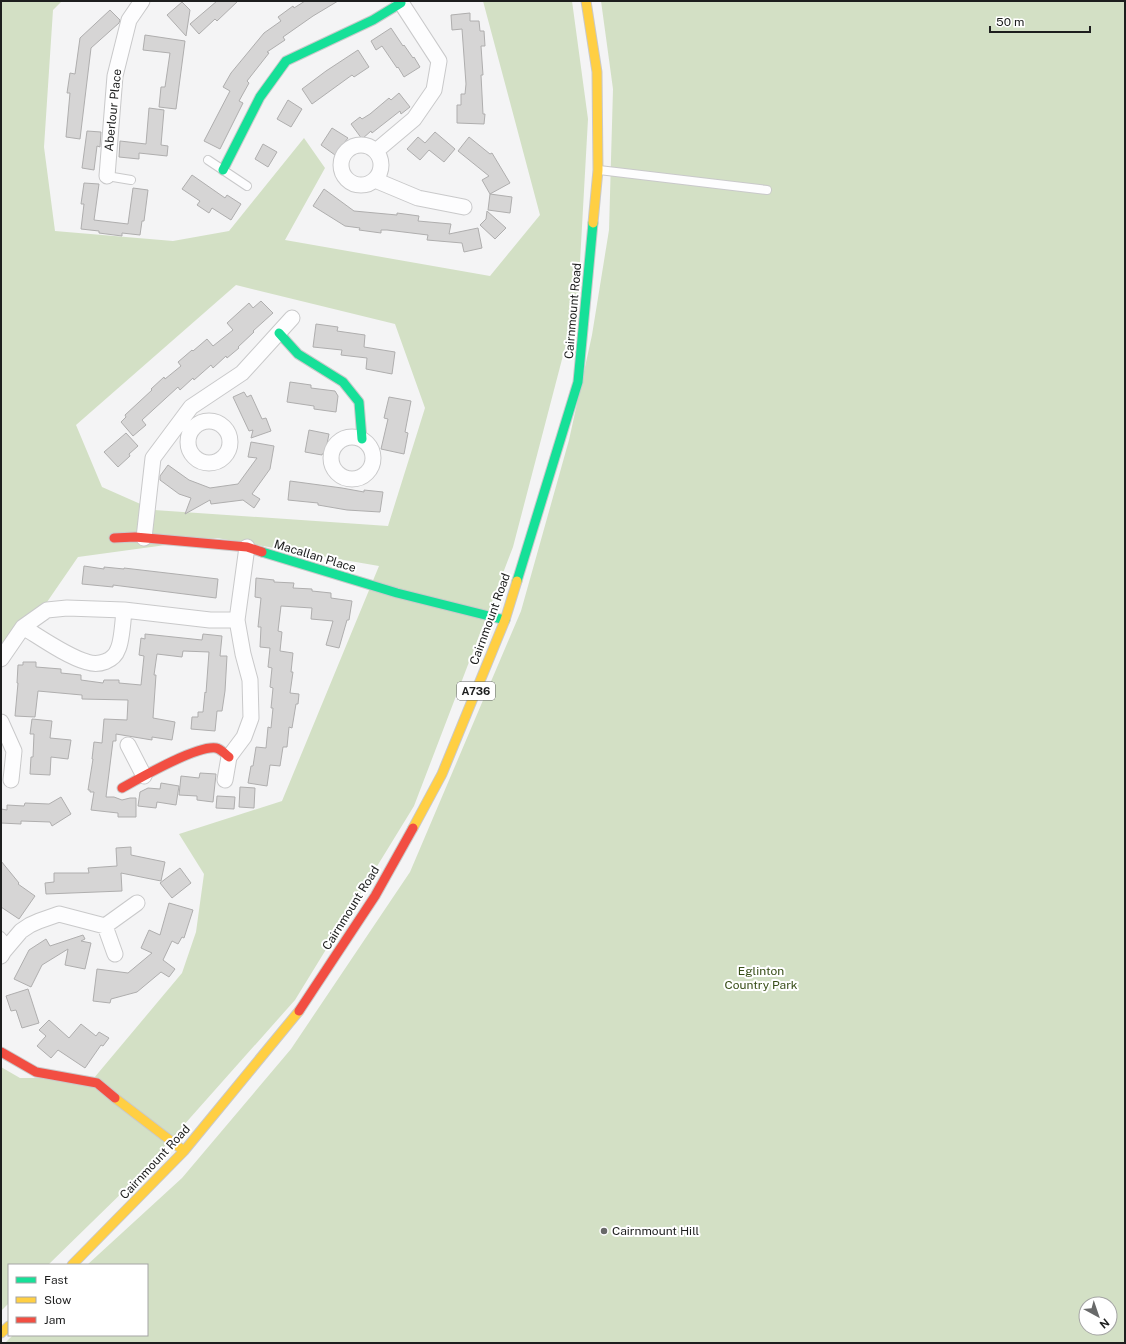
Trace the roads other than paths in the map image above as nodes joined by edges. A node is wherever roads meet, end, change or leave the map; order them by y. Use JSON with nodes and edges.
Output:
{"nodes":[{"id":1,"x":142,"y":1,"type":"edge"},
{"id":2,"x":586,"y":1,"type":"edge"},
{"id":3,"x":401,"y":2,"type":"edge"},
{"id":4,"x":376,"y":151,"type":"junction"},
{"id":5,"x":208,"y":160,"type":"dead end"},
{"id":6,"x":223,"y":170,"type":"junction"},
{"id":7,"x":598,"y":170,"type":"junction"},
{"id":8,"x":107,"y":176,"type":"joint"},
{"id":9,"x":131,"y":180,"type":"dead end"},
{"id":10,"x":375,"y":180,"type":"junction"},
{"id":11,"x":247,"y":186,"type":"dead end"},
{"id":12,"x":768,"y":190,"type":"dead end"},
{"id":13,"x":464,"y":208,"type":"dead end"},
{"id":14,"x":292,"y":318,"type":"dead end"},
{"id":15,"x":278,"y":333,"type":"junction"},
{"id":16,"x":191,"y":407,"type":"junction"},
{"id":17,"x":200,"y":422,"type":"dead end"},
{"id":18,"x":362,"y":439,"type":"dead end"},
{"id":19,"x":114,"y":538,"type":"dead end"},
{"id":20,"x":144,"y":538,"type":"junction"},
{"id":21,"x":247,"y":547,"type":"junction"},
{"id":22,"x":124,"y":610,"type":"junction"},
{"id":23,"x":237,"y":620,"type":"junction"},
{"id":24,"x":505,"y":620,"type":"junction"},
{"id":25,"x":23,"y":627,"type":"junction"},
{"id":26,"x":1,"y":659,"type":"edge"},
{"id":27,"x":1,"y":722,"type":"edge"},
{"id":28,"x":128,"y":745,"type":"dead end"},
{"id":29,"x":229,"y":757,"type":"junction"},
{"id":30,"x":144,"y":776,"type":"junction"},
{"id":31,"x":11,"y":780,"type":"dead end"},
{"id":32,"x":225,"y":780,"type":"dead end"},
{"id":33,"x":122,"y":788,"type":"dead end"},
{"id":34,"x":137,"y":903,"type":"dead end"},
{"id":35,"x":106,"y":926,"type":"junction"},
{"id":36,"x":4,"y":946,"type":"edge"},
{"id":37,"x":115,"y":954,"type":"dead end"},
{"id":38,"x":1,"y":1052,"type":"edge"},
{"id":39,"x":184,"y":1151,"type":"junction"},
{"id":40,"x":73,"y":1264,"type":"edge"}],
"edges":[{"from":1,"to":8,"type":"street","name":"Aberlour Place"},
{"from":2,"to":7,"type":"main road","name":"Cairnmount Road","number":"A736"},
{"from":3,"to":4,"type":"street"},
{"from":3,"to":6,"type":"main road"},
{"from":4,"to":10,"type":"street"},
{"from":4,"to":10,"type":"street"},
{"from":5,"to":6,"type":"lane"},
{"from":6,"to":11,"type":"lane"},
{"from":7,"to":12,"type":"lane"},
{"from":7,"to":24,"type":"main road","name":"Cairnmount Road","number":"A736"},
{"from":8,"to":9,"type":"lane"},
{"from":10,"to":13,"type":"street"},
{"from":14,"to":15,"type":"street"},
{"from":15,"to":16,"type":"street"},
{"from":15,"to":18,"type":"main road"},
{"from":16,"to":17,"type":"street"},
{"from":16,"to":20,"type":"street"},
{"from":19,"to":20,"type":"main road","name":"Macallan Place"},
{"from":20,"to":21,"type":"main road","name":"Macallan Place"},
{"from":21,"to":23,"type":"street"},
{"from":21,"to":24,"type":"main road","name":"Macallan Place"},
{"from":22,"to":23,"type":"street"},
{"from":22,"to":25,"type":"street"},
{"from":22,"to":25,"type":"street"},
{"from":23,"to":29,"type":"street"},
{"from":24,"to":39,"type":"main road","name":"Cairnmount Road","number":"A736"},
{"from":25,"to":26,"type":"street"},
{"from":27,"to":31,"type":"street"},
{"from":28,"to":30,"type":"street"},
{"from":29,"to":30,"type":"main road"},
{"from":29,"to":32,"type":"street"},
{"from":30,"to":33,"type":"main road"},
{"from":34,"to":35,"type":"street"},
{"from":35,"to":36,"type":"street"},
{"from":35,"to":37,"type":"street"},
{"from":38,"to":39,"type":"main road"},
{"from":39,"to":40,"type":"main road","name":"Cairnmount Road","number":"A736"}]}
